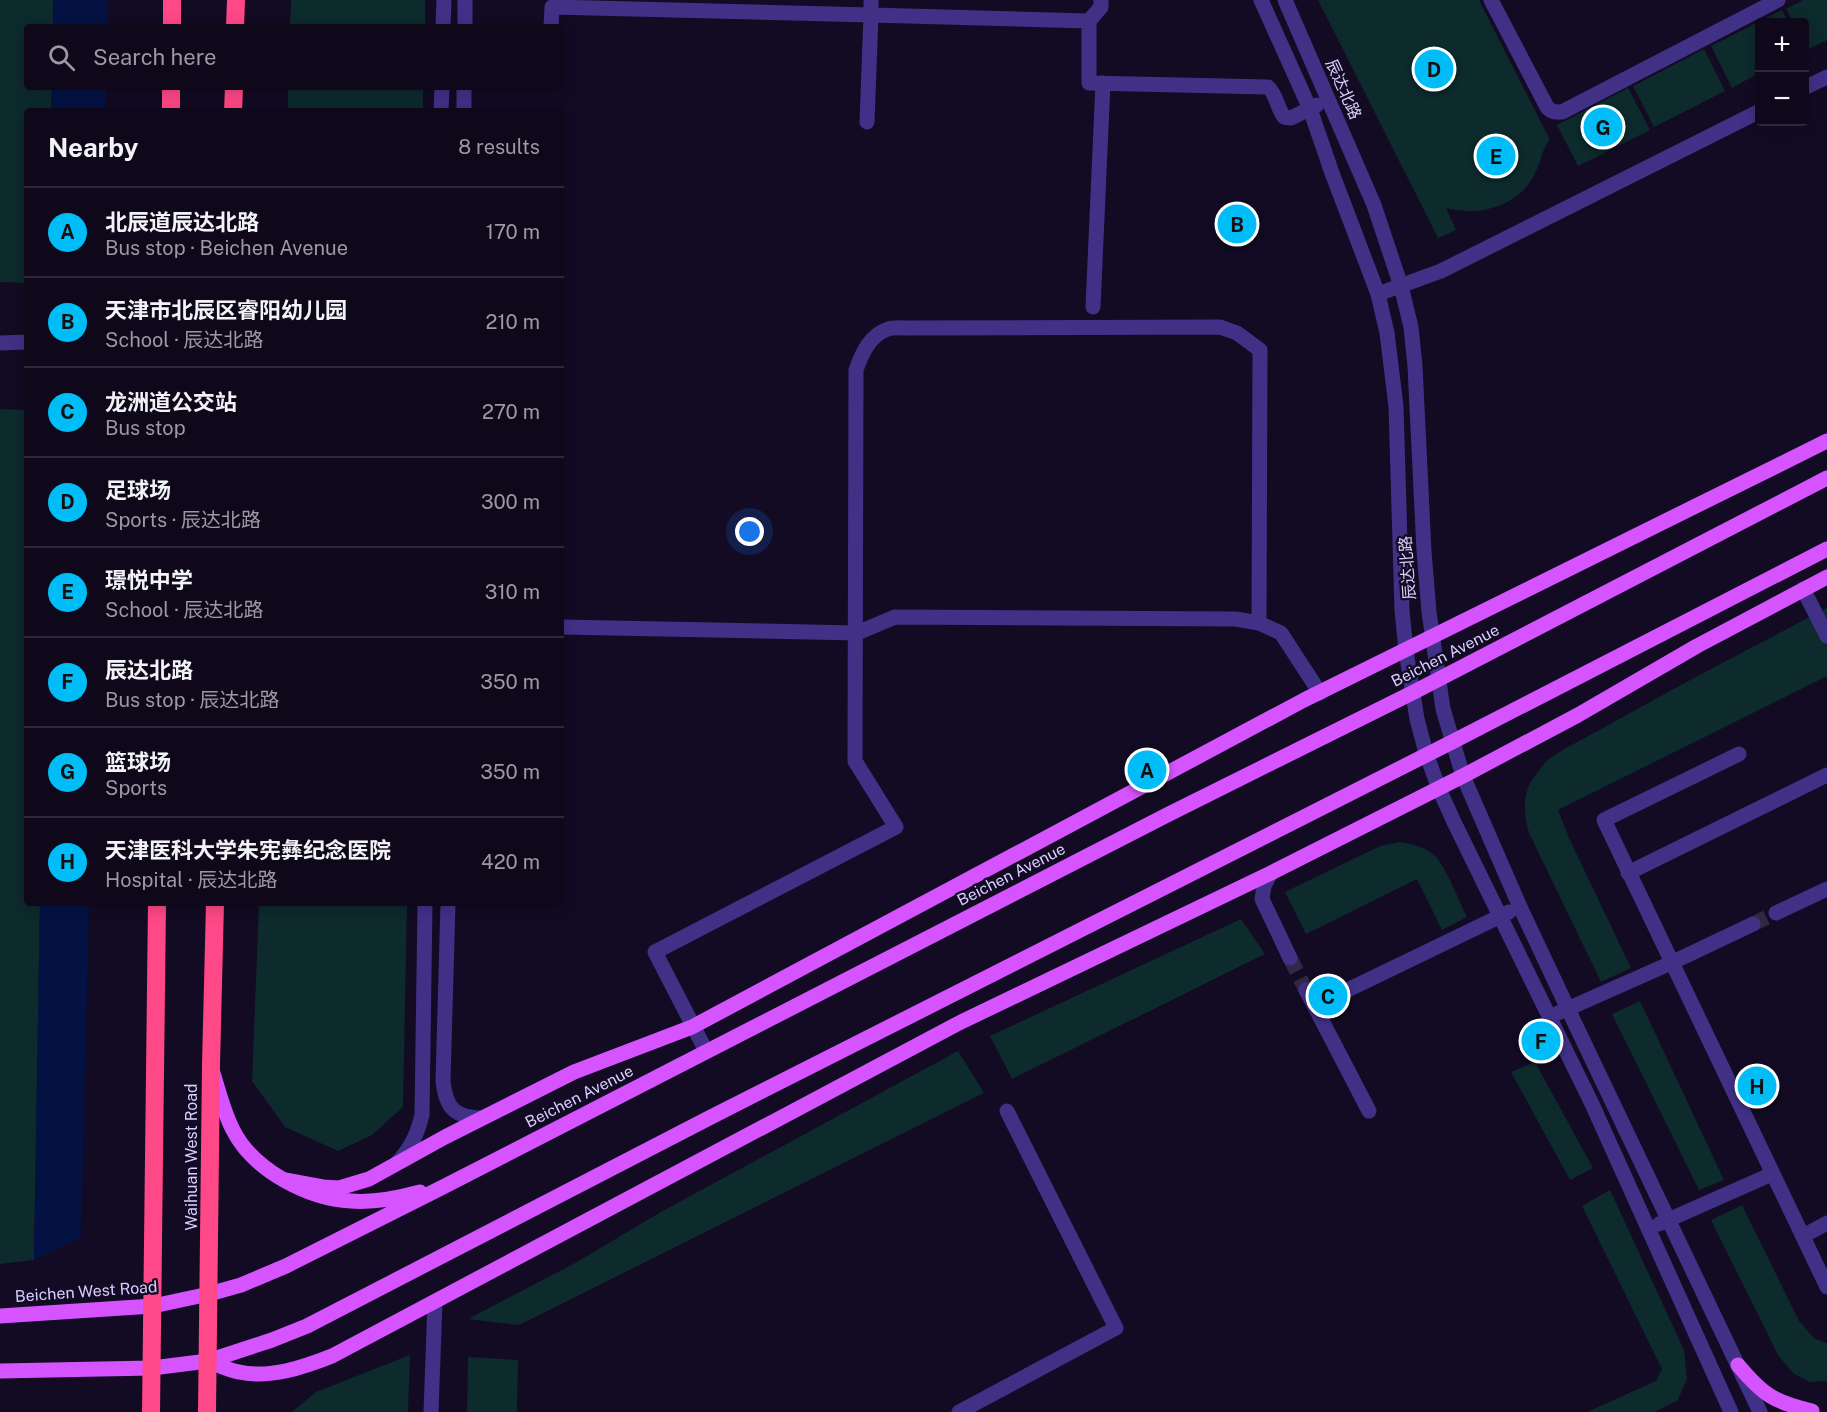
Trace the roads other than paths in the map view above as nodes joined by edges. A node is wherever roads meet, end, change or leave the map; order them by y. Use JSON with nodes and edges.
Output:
{"nodes":[{"id":1,"x":172,"y":0,"type":"edge"},
{"id":2,"x":236,"y":0,"type":"edge"},
{"id":3,"x":444,"y":0,"type":"edge"},
{"id":4,"x":465,"y":0,"type":"edge"},
{"id":5,"x":1101,"y":0,"type":"edge"},
{"id":6,"x":1262,"y":0,"type":"edge"},
{"id":7,"x":1285,"y":0,"type":"edge"},
{"id":8,"x":1778,"y":0,"type":"edge"},
{"id":9,"x":1497,"y":2,"type":"edge"},
{"id":10,"x":871,"y":7,"type":"edge"},
{"id":11,"x":1089,"y":21,"type":"junction"},
{"id":12,"x":172,"y":24,"type":"edge"},
{"id":13,"x":235,"y":24,"type":"edge"},
{"id":14,"x":443,"y":24,"type":"edge"},
{"id":15,"x":465,"y":24,"type":"edge"},
{"id":16,"x":551,"y":24,"type":"edge"},
{"id":17,"x":1827,"y":77,"type":"edge"},
{"id":18,"x":1103,"y":83,"type":"junction"},
{"id":19,"x":1809,"y":86,"type":"edge"},
{"id":20,"x":171,"y":90,"type":"edge"},
{"id":21,"x":234,"y":90,"type":"edge"},
{"id":22,"x":442,"y":90,"type":"edge"},
{"id":23,"x":464,"y":90,"type":"edge"},
{"id":24,"x":1329,"y":100,"type":"junction"},
{"id":25,"x":171,"y":108,"type":"edge"},
{"id":26,"x":233,"y":108,"type":"edge"},
{"id":27,"x":441,"y":108,"type":"edge"},
{"id":28,"x":464,"y":108,"type":"edge"},
{"id":29,"x":1310,"y":109,"type":"junction"},
{"id":30,"x":1755,"y":114,"type":"edge"},
{"id":31,"x":867,"y":122,"type":"dead end"},
{"id":32,"x":1401,"y":286,"type":"junction"},
{"id":33,"x":1378,"y":294,"type":"junction"},
{"id":34,"x":1093,"y":307,"type":"dead end"},
{"id":35,"x":1827,"y":441,"type":"edge"},
{"id":36,"x":1827,"y":478,"type":"edge"},
{"id":37,"x":1827,"y":549,"type":"edge"},
{"id":38,"x":1827,"y":577,"type":"edge"},
{"id":39,"x":1803,"y":589,"type":"junction"},
{"id":40,"x":1259,"y":623,"type":"junction"},
{"id":41,"x":564,"y":627,"type":"edge"},
{"id":42,"x":856,"y":633,"type":"junction"},
{"id":43,"x":1827,"y":636,"type":"edge"},
{"id":44,"x":1432,"y":638,"type":"junction"},
{"id":45,"x":1406,"y":651,"type":"junction"},
{"id":46,"x":1438,"y":680,"type":"junction"},
{"id":47,"x":1320,"y":693,"type":"junction"},
{"id":48,"x":1412,"y":693,"type":"junction"},
{"id":49,"x":1452,"y":742,"type":"junction"},
{"id":50,"x":1426,"y":753,"type":"junction"},
{"id":51,"x":1739,"y":754,"type":"dead end"},
{"id":52,"x":1827,"y":775,"type":"edge"},
{"id":53,"x":1463,"y":776,"type":"junction"},
{"id":54,"x":1439,"y":789,"type":"junction"},
{"id":55,"x":1271,"y":873,"type":"junction"},
{"id":56,"x":1628,"y":873,"type":"junction"},
{"id":57,"x":1827,"y":889,"type":"edge"},
{"id":58,"x":157,"y":906,"type":"edge"},
{"id":59,"x":214,"y":906,"type":"edge"},
{"id":60,"x":425,"y":906,"type":"edge"},
{"id":61,"x":448,"y":906,"type":"edge"},
{"id":62,"x":1520,"y":907,"type":"junction"},
{"id":63,"x":1776,"y":913,"type":"tunnel mouth"},
{"id":64,"x":1501,"y":915,"type":"junction"},
{"id":65,"x":1753,"y":924,"type":"tunnel mouth"},
{"id":66,"x":1290,"y":958,"type":"tunnel mouth"},
{"id":67,"x":1671,"y":963,"type":"junction"},
{"id":68,"x":1568,"y":1009,"type":"junction"},
{"id":69,"x":1550,"y":1017,"type":"junction"},
{"id":70,"x":692,"y":1028,"type":"junction"},
{"id":71,"x":706,"y":1051,"type":"junction"},
{"id":72,"x":211,"y":1065,"type":"junction"},
{"id":73,"x":1007,"y":1111,"type":"dead end"},
{"id":74,"x":1369,"y":1111,"type":"dead end"},
{"id":75,"x":482,"y":1118,"type":"junction"},
{"id":76,"x":396,"y":1165,"type":"junction"},
{"id":77,"x":1772,"y":1174,"type":"junction"},
{"id":78,"x":285,"y":1180,"type":"junction"},
{"id":79,"x":443,"y":1187,"type":"junction"},
{"id":80,"x":1669,"y":1220,"type":"junction"},
{"id":81,"x":1827,"y":1223,"type":"edge"},
{"id":82,"x":1648,"y":1229,"type":"junction"},
{"id":83,"x":1803,"y":1236,"type":"junction"},
{"id":84,"x":1827,"y":1287,"type":"edge"},
{"id":85,"x":209,"y":1294,"type":"junction"},
{"id":86,"x":435,"y":1302,"type":"junction"},
{"id":87,"x":153,"y":1306,"type":"junction"},
{"id":88,"x":0,"y":1316,"type":"edge"},
{"id":89,"x":208,"y":1361,"type":"junction"},
{"id":90,"x":1738,"y":1365,"type":"junction"},
{"id":91,"x":152,"y":1368,"type":"junction"},
{"id":92,"x":0,"y":1371,"type":"edge"},
{"id":93,"x":1827,"y":1411,"type":"edge"},
{"id":94,"x":151,"y":1412,"type":"edge"},
{"id":95,"x":207,"y":1412,"type":"edge"},
{"id":96,"x":431,"y":1412,"type":"edge"},
{"id":97,"x":959,"y":1412,"type":"edge"},
{"id":98,"x":1731,"y":1412,"type":"edge"},
{"id":99,"x":1760,"y":1412,"type":"edge"},
{"id":100,"x":1791,"y":1412,"type":"edge"},
{"id":101,"x":1812,"y":1412,"type":"edge"}],
"edges":[{"from":1,"to":12,"type":"highway"},
{"from":2,"to":13,"type":"highway"},
{"from":3,"to":14,"type":"street"},
{"from":4,"to":15,"type":"street"},
{"from":5,"to":11,"type":"street"},
{"from":6,"to":29,"type":"street","name":"辰达北路"},
{"from":7,"to":24,"type":"street","name":"辰达北路"},
{"from":8,"to":9,"type":"street"},
{"from":10,"to":11,"type":"street"},
{"from":10,"to":16,"type":"street"},
{"from":10,"to":31,"type":"street"},
{"from":11,"to":18,"type":"street"},
{"from":17,"to":19,"type":"street"},
{"from":18,"to":29,"type":"street"},
{"from":18,"to":34,"type":"street"},
{"from":20,"to":25,"type":"highway"},
{"from":21,"to":26,"type":"highway"},
{"from":22,"to":27,"type":"street"},
{"from":23,"to":28,"type":"street"},
{"from":24,"to":29,"type":"street"},
{"from":24,"to":32,"type":"street","name":"辰达北路"},
{"from":29,"to":33,"type":"street","name":"辰达北路"},
{"from":30,"to":32,"type":"street"},
{"from":32,"to":33,"type":"street"},
{"from":32,"to":44,"type":"street","name":"辰达北路"},
{"from":33,"to":45,"type":"street","name":"辰达北路"},
{"from":35,"to":44,"type":"main road"},
{"from":36,"to":46,"type":"main road","name":"Beichen Avenue"},
{"from":37,"to":49,"type":"main road"},
{"from":38,"to":39,"type":"main road"},
{"from":39,"to":43,"type":"street"},
{"from":39,"to":53,"type":"main road"},
{"from":40,"to":42,"type":"street"},
{"from":40,"to":42,"type":"street"},
{"from":40,"to":47,"type":"street"},
{"from":41,"to":42,"type":"street"},
{"from":42,"to":70,"type":"street"},
{"from":44,"to":45,"type":"main road"},
{"from":44,"to":46,"type":"street","name":"辰达北路"},
{"from":45,"to":47,"type":"main road"},
{"from":45,"to":48,"type":"street","name":"辰达北路"},
{"from":46,"to":48,"type":"main road","name":"Beichen Avenue"},
{"from":46,"to":49,"type":"street","name":"辰达北路"},
{"from":47,"to":70,"type":"main road"},
{"from":48,"to":50,"type":"street","name":"辰达北路"},
{"from":48,"to":71,"type":"main road","name":"Beichen Avenue"},
{"from":49,"to":50,"type":"main road"},
{"from":49,"to":53,"type":"street","name":"辰达北路"},
{"from":50,"to":54,"type":"street","name":"辰达北路"},
{"from":50,"to":89,"type":"main road"},
{"from":51,"to":56,"type":"street"},
{"from":52,"to":56,"type":"street"},
{"from":53,"to":54,"type":"main road"},
{"from":53,"to":62,"type":"street","name":"辰达北路"},
{"from":54,"to":55,"type":"main road"},
{"from":54,"to":64,"type":"street","name":"辰达北路"},
{"from":55,"to":66,"type":"street"},
{"from":55,"to":86,"type":"main road"},
{"from":56,"to":67,"type":"street"},
{"from":57,"to":63,"type":"street"},
{"from":58,"to":87,"type":"highway"},
{"from":59,"to":72,"type":"highway","name":"Waihuan West Road"},
{"from":60,"to":76,"type":"street"},
{"from":61,"to":75,"type":"street"},
{"from":62,"to":64,"type":"street"},
{"from":62,"to":68,"type":"street","name":"辰达北路"},
{"from":64,"to":69,"type":"street","name":"辰达北路"},
{"from":64,"to":74,"type":"street"},
{"from":65,"to":67,"type":"street"},
{"from":67,"to":68,"type":"street"},
{"from":67,"to":77,"type":"street"},
{"from":68,"to":69,"type":"street"},
{"from":68,"to":80,"type":"street","name":"辰达北路"},
{"from":69,"to":82,"type":"street","name":"辰达北路"},
{"from":70,"to":71,"type":"street"},
{"from":70,"to":75,"type":"main road"},
{"from":71,"to":79,"type":"main road","name":"Beichen Avenue"},
{"from":72,"to":78,"type":"main road"},
{"from":72,"to":85,"type":"highway","name":"Waihuan West Road"},
{"from":73,"to":97,"type":"street"},
{"from":75,"to":76,"type":"main road"},
{"from":76,"to":78,"type":"main road"},
{"from":77,"to":80,"type":"street"},
{"from":77,"to":83,"type":"street"},
{"from":78,"to":79,"type":"main road"},
{"from":79,"to":85,"type":"main road","name":"Beichen Avenue"},
{"from":80,"to":82,"type":"street"},
{"from":80,"to":90,"type":"street","name":"辰达北路"},
{"from":81,"to":83,"type":"street"},
{"from":82,"to":98,"type":"street","name":"辰达北路"},
{"from":83,"to":84,"type":"street"},
{"from":85,"to":87,"type":"main road","name":"Beichen West Road"},
{"from":85,"to":89,"type":"highway","name":"Waihuan West Road"},
{"from":86,"to":89,"type":"main road"},
{"from":86,"to":96,"type":"street"},
{"from":87,"to":88,"type":"main road","name":"Beichen West Road"},
{"from":87,"to":91,"type":"highway"},
{"from":89,"to":91,"type":"main road"},
{"from":89,"to":95,"type":"highway","name":"Waihuan West Road"},
{"from":90,"to":99,"type":"street","name":"辰达北路"},
{"from":90,"to":101,"type":"main road"},
{"from":91,"to":92,"type":"main road"},
{"from":91,"to":94,"type":"highway"},
{"from":93,"to":101,"type":"main road"},
{"from":100,"to":101,"type":"main road"}]}
